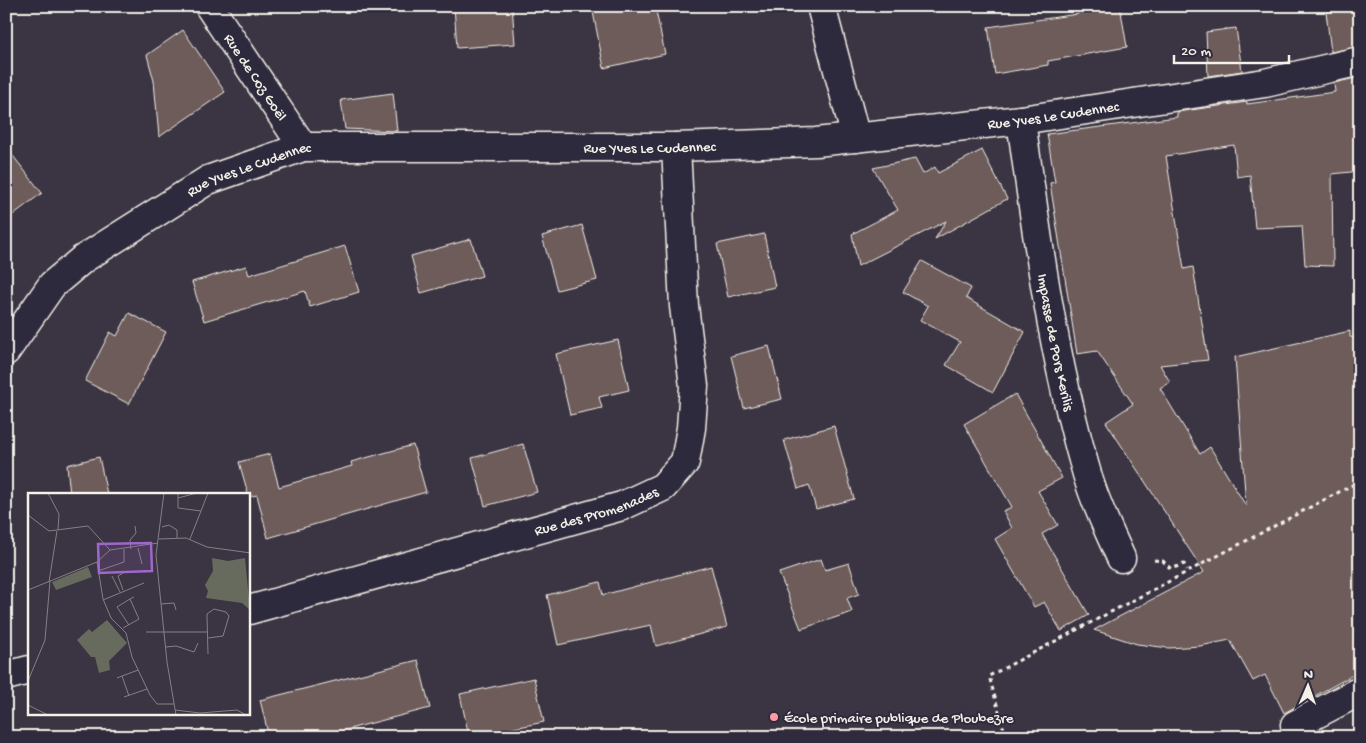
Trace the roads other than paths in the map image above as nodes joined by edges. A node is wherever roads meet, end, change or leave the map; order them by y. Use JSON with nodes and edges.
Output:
{"nodes":[{"id":1,"x":210,"y":6,"type":"edge"},
{"id":2,"x":821,"y":6,"type":"edge"},
{"id":3,"x":1360,"y":61,"type":"edge"},
{"id":4,"x":1021,"y":120,"type":"junction"},
{"id":5,"x":856,"y":138,"type":"junction"},
{"id":6,"x":303,"y":147,"type":"junction"},
{"id":7,"x":676,"y":147,"type":"junction"},
{"id":8,"x":6,"y":351,"type":"edge"},
{"id":9,"x":1121,"y":558,"type":"dead end"},
{"id":10,"x":250,"y":610,"type":"edge"},
{"id":11,"x":28,"y":670,"type":"edge"},
{"id":12,"x":6,"y":676,"type":"edge"},
{"id":13,"x":1360,"y":691,"type":"edge"},
{"id":14,"x":1295,"y":725,"type":"dead end"}],
"edges":[{"from":1,"to":6,"type":"street","name":"Rue de Coz Goël"},
{"from":2,"to":5,"type":"street"},
{"from":3,"to":4,"type":"street","name":"Rue Yves Le Cudennec"},
{"from":4,"to":5,"type":"street","name":"Rue Yves Le Cudennec"},
{"from":4,"to":9,"type":"street","name":"Impasse de Pors Kerilis"},
{"from":5,"to":7,"type":"street","name":"Rue Yves Le Cudennec"},
{"from":6,"to":7,"type":"street","name":"Rue Yves Le Cudennec"},
{"from":6,"to":8,"type":"street","name":"Rue Yves Le Cudennec"},
{"from":7,"to":10,"type":"street","name":"Rue des Promenades"},
{"from":11,"to":12,"type":"street"},
{"from":13,"to":14,"type":"street"}]}
